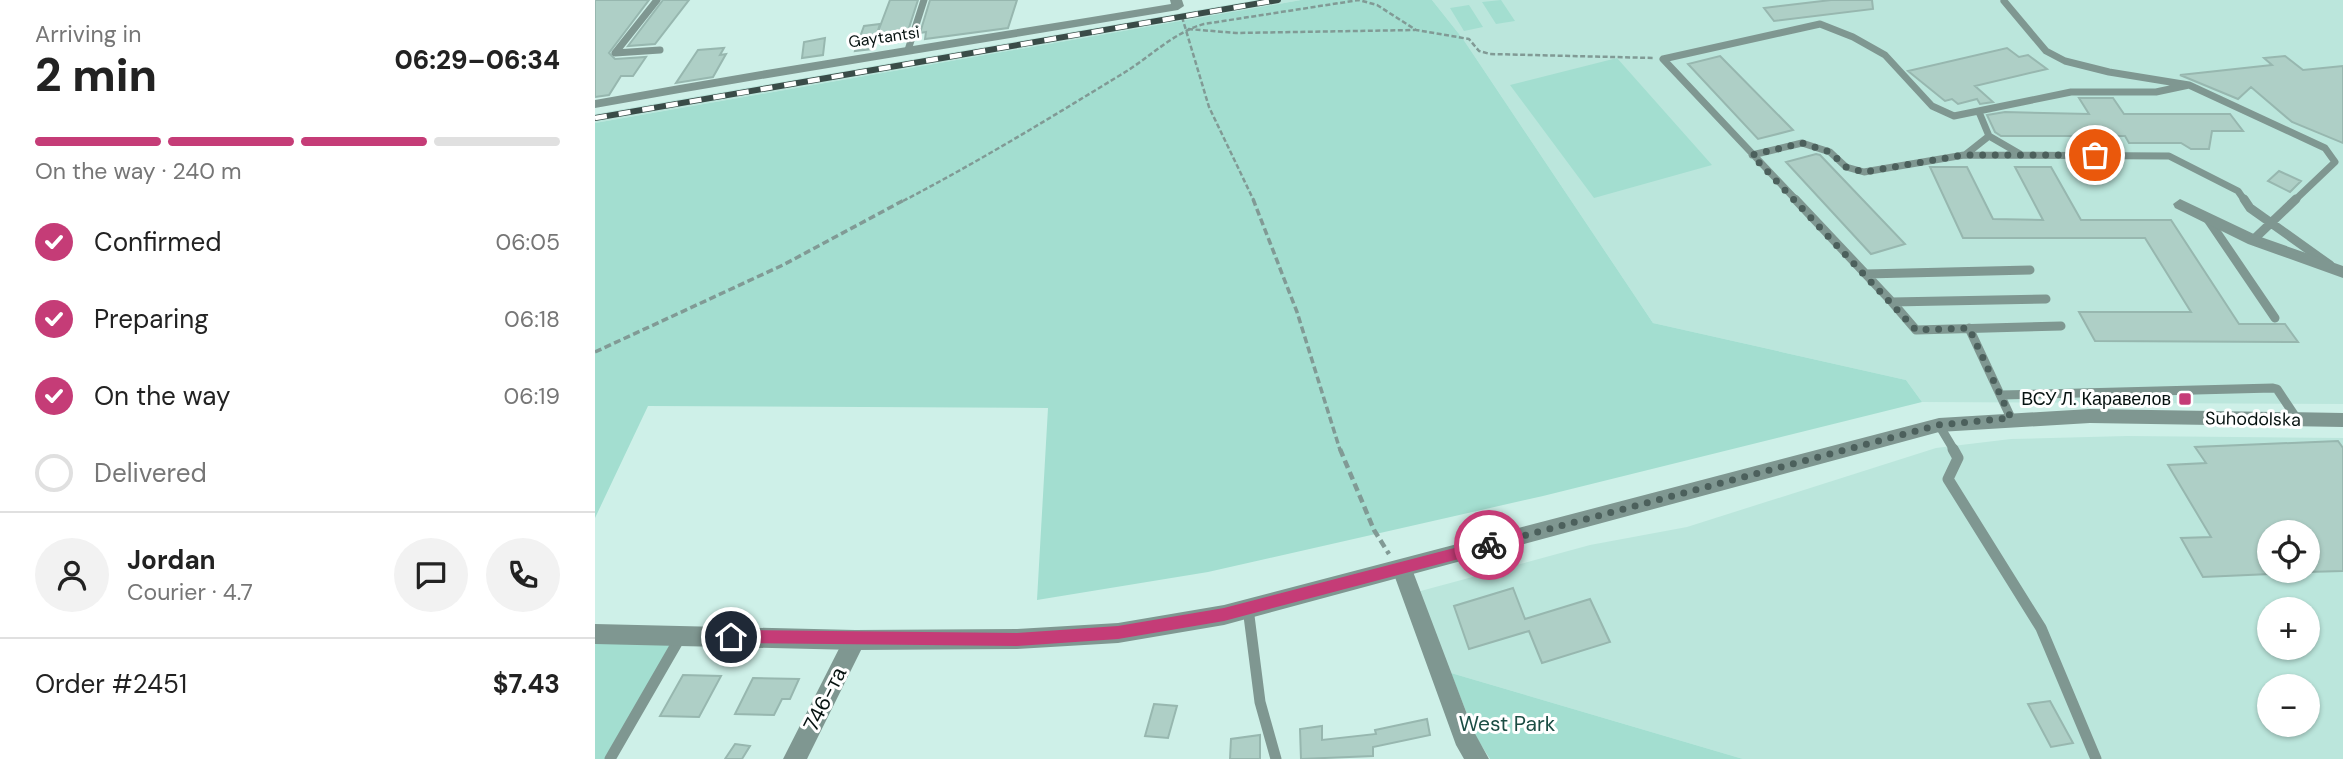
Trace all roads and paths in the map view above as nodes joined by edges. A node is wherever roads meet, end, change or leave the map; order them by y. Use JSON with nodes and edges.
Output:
{"nodes":[{"id":1,"x":657,"y":0,"type":"edge"},
{"id":2,"x":924,"y":0,"type":"edge"},
{"id":3,"x":2004,"y":1,"type":"edge"},
{"id":4,"x":1178,"y":8,"type":"edge"},
{"id":5,"x":1186,"y":29,"type":"junction"},
{"id":6,"x":1416,"y":30,"type":"junction"},
{"id":7,"x":660,"y":50,"type":"dead end"},
{"id":8,"x":908,"y":50,"type":"junction"},
{"id":9,"x":1663,"y":59,"type":"junction"},
{"id":10,"x":2189,"y":85,"type":"junction"},
{"id":11,"x":595,"y":104,"type":"edge"},
{"id":12,"x":1979,"y":112,"type":"junction"},
{"id":13,"x":1989,"y":136,"type":"junction"},
{"id":14,"x":1752,"y":155,"type":"junction"},
{"id":15,"x":1964,"y":155,"type":"junction"},
{"id":16,"x":2021,"y":155,"type":"junction"},
{"id":17,"x":2180,"y":204,"type":"dead end"},
{"id":18,"x":2207,"y":218,"type":"junction"},
{"id":19,"x":2274,"y":223,"type":"junction"},
{"id":20,"x":2253,"y":240,"type":"junction"},
{"id":21,"x":2337,"y":269,"type":"edge"},
{"id":22,"x":2030,"y":270,"type":"dead end"},
{"id":23,"x":1866,"y":275,"type":"junction"},
{"id":24,"x":2046,"y":299,"type":"dead end"},
{"id":25,"x":1892,"y":302,"type":"junction"},
{"id":26,"x":2275,"y":318,"type":"dead end"},
{"id":27,"x":2061,"y":326,"type":"dead end"},
{"id":28,"x":1969,"y":328,"type":"junction"},
{"id":29,"x":595,"y":352,"type":"edge"},
{"id":30,"x":2001,"y":395,"type":"junction"},
{"id":31,"x":2011,"y":418,"type":"junction"},
{"id":32,"x":2297,"y":419,"type":"junction"},
{"id":33,"x":2343,"y":420,"type":"edge"},
{"id":34,"x":1938,"y":425,"type":"junction"},
{"id":35,"x":1402,"y":569,"type":"junction"},
{"id":36,"x":1248,"y":608,"type":"junction"},
{"id":37,"x":595,"y":634,"type":"edge"},
{"id":38,"x":681,"y":636,"type":"junction"},
{"id":39,"x":855,"y":640,"type":"junction"},
{"id":40,"x":610,"y":759,"type":"edge"},
{"id":41,"x":795,"y":759,"type":"edge"},
{"id":42,"x":1276,"y":759,"type":"edge"},
{"id":43,"x":1477,"y":759,"type":"edge"},
{"id":44,"x":2096,"y":759,"type":"edge"}],
"edges":[{"from":1,"to":7,"type":"lane"},
{"from":2,"to":8,"type":"lane"},
{"from":3,"to":10,"type":"lane"},
{"from":4,"to":5,"type":"path"},
{"from":4,"to":8,"type":"street","name":"Gaytantsi"},
{"from":5,"to":6,"type":"path"},
{"from":5,"to":6,"type":"path"},
{"from":5,"to":29,"type":"path"},
{"from":5,"to":35,"type":"path"},
{"from":6,"to":9,"type":"path"},
{"from":8,"to":11,"type":"street","name":"Gaytantsi"},
{"from":9,"to":12,"type":"lane"},
{"from":9,"to":14,"type":"lane"},
{"from":10,"to":12,"type":"lane"},
{"from":10,"to":19,"type":"lane"},
{"from":12,"to":13,"type":"lane"},
{"from":13,"to":15,"type":"lane"},
{"from":13,"to":16,"type":"lane"},
{"from":14,"to":15,"type":"lane"},
{"from":14,"to":23,"type":"lane"},
{"from":15,"to":16,"type":"lane"},
{"from":16,"to":19,"type":"lane"},
{"from":17,"to":18,"type":"street"},
{"from":18,"to":20,"type":"street"},
{"from":18,"to":26,"type":"lane"},
{"from":19,"to":20,"type":"lane"},
{"from":19,"to":21,"type":"lane"},
{"from":20,"to":21,"type":"street"},
{"from":22,"to":23,"type":"lane"},
{"from":23,"to":25,"type":"lane"},
{"from":24,"to":25,"type":"lane"},
{"from":25,"to":28,"type":"lane"},
{"from":27,"to":28,"type":"lane"},
{"from":28,"to":30,"type":"lane"},
{"from":30,"to":31,"type":"lane"},
{"from":30,"to":32,"type":"lane"},
{"from":31,"to":32,"type":"street","name":"Suhodolska"},
{"from":31,"to":34,"type":"street","name":"Suhodolska"},
{"from":32,"to":33,"type":"street","name":"Suhodolska"},
{"from":34,"to":35,"type":"street","name":"Suhodolska"},
{"from":34,"to":44,"type":"lane"},
{"from":35,"to":36,"type":"street","name":"Suhodolska"},
{"from":35,"to":43,"type":"street"},
{"from":36,"to":39,"type":"street","name":"Suhodolska"},
{"from":36,"to":42,"type":"lane"},
{"from":37,"to":38,"type":"street","name":"Suhodolska"},
{"from":38,"to":39,"type":"street","name":"Suhodolska"},
{"from":38,"to":40,"type":"lane"},
{"from":39,"to":41,"type":"street","name":"746-та"}]}
